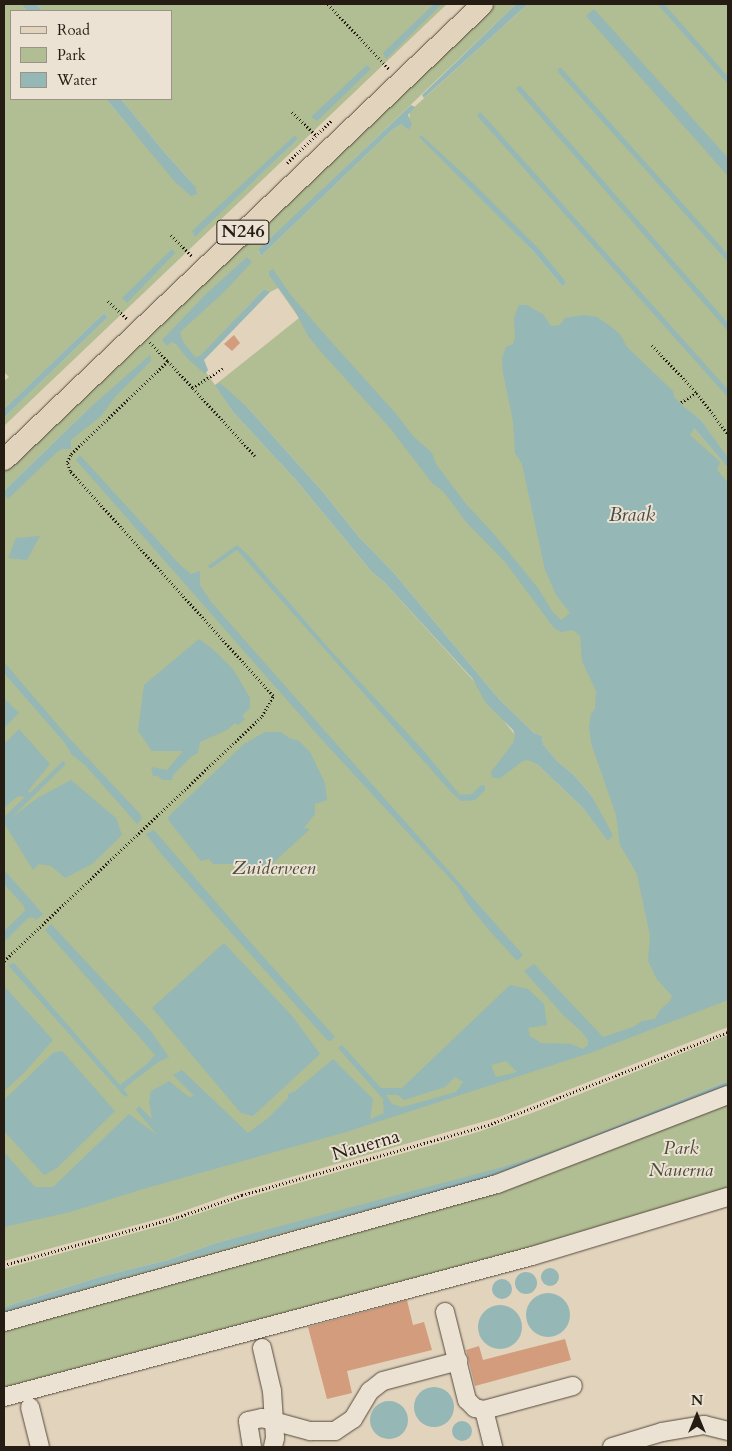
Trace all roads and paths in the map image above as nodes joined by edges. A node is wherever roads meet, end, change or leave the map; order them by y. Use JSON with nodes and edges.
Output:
{"nodes":[{"id":1,"x":328,"y":4,"type":"edge"},
{"id":2,"x":482,"y":4,"type":"edge"},
{"id":3,"x":376,"y":57,"type":"dead end"},
{"id":4,"x":292,"y":112,"type":"dead end"},
{"id":5,"x":330,"y":148,"type":"junction"},
{"id":6,"x":171,"y":235,"type":"dead end"},
{"id":7,"x":205,"y":269,"type":"junction"},
{"id":8,"x":108,"y":301,"type":"dead end"},
{"id":9,"x":139,"y":331,"type":"junction"},
{"id":10,"x":652,"y":345,"type":"dead end"},
{"id":11,"x":155,"y":348,"type":"dead end"},
{"id":12,"x":168,"y":361,"type":"junction"},
{"id":13,"x":223,"y":369,"type":"dead end"},
{"id":14,"x":193,"y":388,"type":"junction"},
{"id":15,"x":697,"y":394,"type":"junction"},
{"id":16,"x":681,"y":403,"type":"dead end"},
{"id":17,"x":728,"y":434,"type":"edge"},
{"id":18,"x":254,"y":456,"type":"dead end"},
{"id":19,"x":4,"y":459,"type":"edge"},
{"id":20,"x":4,"y":961,"type":"edge"},
{"id":21,"x":728,"y":1032,"type":"edge"},
{"id":22,"x":728,"y":1095,"type":"edge"},
{"id":23,"x":728,"y":1197,"type":"edge"},
{"id":24,"x":4,"y":1265,"type":"edge"},
{"id":25,"x":445,"y":1312,"type":"dead end"},
{"id":26,"x":4,"y":1322,"type":"edge"},
{"id":27,"x":262,"y":1348,"type":"dead end"},
{"id":28,"x":458,"y":1361,"type":"junction"},
{"id":29,"x":573,"y":1386,"type":"dead end"},
{"id":30,"x":4,"y":1397,"type":"edge"},
{"id":31,"x":30,"y":1407,"type":"dead end"},
{"id":32,"x":484,"y":1410,"type":"junction"},
{"id":33,"x":274,"y":1421,"type":"junction"},
{"id":34,"x":728,"y":1431,"type":"edge"},
{"id":35,"x":40,"y":1447,"type":"edge"},
{"id":36,"x":252,"y":1447,"type":"edge"},
{"id":37,"x":274,"y":1447,"type":"edge"},
{"id":38,"x":493,"y":1447,"type":"edge"},
{"id":39,"x":612,"y":1447,"type":"edge"}],
"edges":[{"from":1,"to":3,"type":"path"},
{"from":2,"to":5,"type":"main road","number":"N246"},
{"from":4,"to":5,"type":"path"},
{"from":5,"to":7,"type":"main road","number":"N246"},
{"from":6,"to":7,"type":"path"},
{"from":7,"to":9,"type":"main road","number":"N246"},
{"from":8,"to":9,"type":"path"},
{"from":9,"to":19,"type":"main road","number":"N246"},
{"from":10,"to":15,"type":"path"},
{"from":11,"to":12,"type":"path"},
{"from":12,"to":14,"type":"path"},
{"from":12,"to":20,"type":"path"},
{"from":13,"to":14,"type":"path"},
{"from":14,"to":18,"type":"path"},
{"from":15,"to":16,"type":"path"},
{"from":15,"to":17,"type":"path"},
{"from":21,"to":24,"type":"path","name":"Nauerna"},
{"from":22,"to":26,"type":"lane"},
{"from":23,"to":30,"type":"lane"},
{"from":25,"to":28,"type":"lane"},
{"from":27,"to":33,"type":"lane"},
{"from":28,"to":32,"type":"lane"},
{"from":28,"to":33,"type":"lane"},
{"from":29,"to":32,"type":"lane"},
{"from":31,"to":35,"type":"lane"},
{"from":32,"to":38,"type":"lane"},
{"from":33,"to":36,"type":"lane"},
{"from":33,"to":37,"type":"lane"},
{"from":34,"to":39,"type":"lane"}]}
